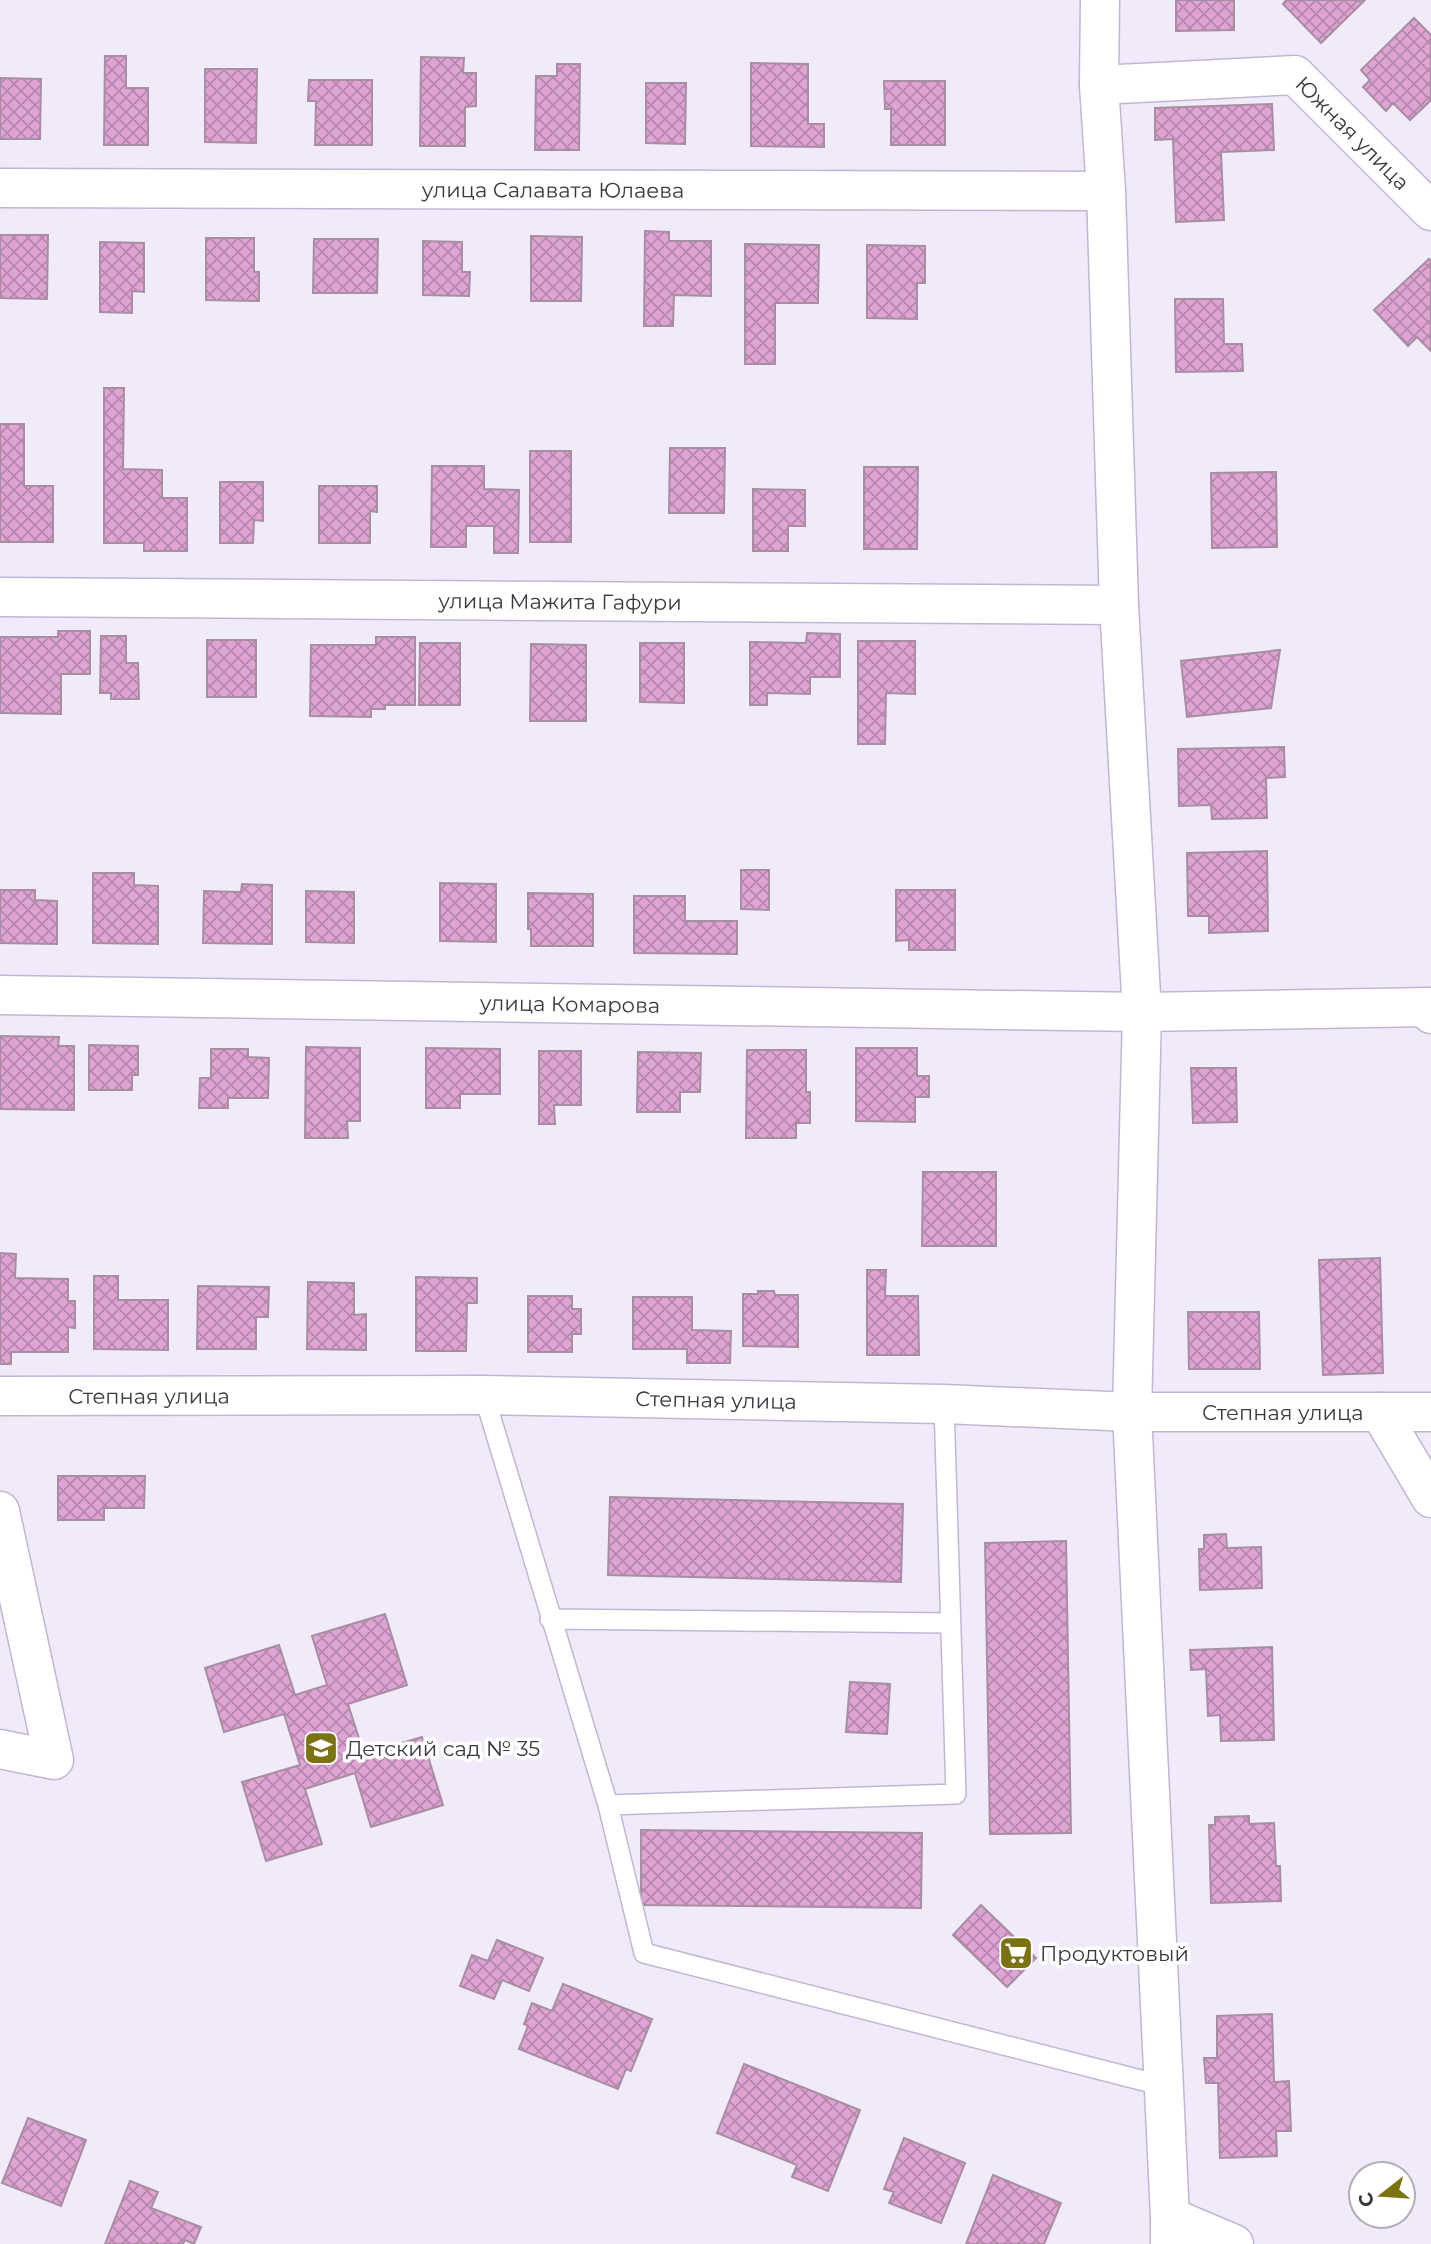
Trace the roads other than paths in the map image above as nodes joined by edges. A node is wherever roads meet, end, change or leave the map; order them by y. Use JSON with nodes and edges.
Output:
{"nodes":[{"id":1,"x":1100,"y":0,"type":"edge"},
{"id":2,"x":1099,"y":85,"type":"junction"},
{"id":3,"x":0,"y":188,"type":"edge"},
{"id":4,"x":1106,"y":191,"type":"junction"},
{"id":5,"x":1431,"y":211,"type":"edge"},
{"id":6,"x":0,"y":597,"type":"edge"},
{"id":7,"x":1119,"y":605,"type":"junction"},
{"id":8,"x":0,"y":995,"type":"edge"},
{"id":9,"x":1142,"y":1012,"type":"junction"},
{"id":10,"x":1431,"y":1014,"type":"edge"},
{"id":11,"x":484,"y":1395,"type":"junction"},
{"id":12,"x":0,"y":1396,"type":"edge"},
{"id":13,"x":944,"y":1404,"type":"junction"},
{"id":14,"x":1132,"y":1412,"type":"junction"},
{"id":15,"x":1380,"y":1412,"type":"junction"},
{"id":16,"x":1431,"y":1412,"type":"edge"},
{"id":17,"x":1431,"y":1498,"type":"edge"},
{"id":18,"x":0,"y":1511,"type":"edge"},
{"id":19,"x":550,"y":1619,"type":"junction"},
{"id":20,"x":950,"y":1623,"type":"junction"},
{"id":21,"x":0,"y":1749,"type":"edge"},
{"id":22,"x":608,"y":1805,"type":"junction"},
{"id":23,"x":1164,"y":2086,"type":"junction"},
{"id":24,"x":1170,"y":2231,"type":"edge"},
{"id":25,"x":1234,"y":2244,"type":"edge"}],
"edges":[{"from":1,"to":2,"type":"street"},
{"from":2,"to":4,"type":"street"},
{"from":2,"to":5,"type":"street","name":"Южная улица"},
{"from":3,"to":4,"type":"street","name":"улица Салавата Юлаева"},
{"from":4,"to":7,"type":"street"},
{"from":6,"to":7,"type":"street","name":"улица Мажита Гафури"},
{"from":7,"to":9,"type":"street"},
{"from":8,"to":9,"type":"street","name":"улица Комарова"},
{"from":9,"to":10,"type":"street","name":"улица Комарова"},
{"from":9,"to":14,"type":"street"},
{"from":11,"to":12,"type":"street","name":"Степная улица"},
{"from":11,"to":13,"type":"street","name":"Степная улица"},
{"from":11,"to":19,"type":"lane"},
{"from":13,"to":14,"type":"street","name":"Степная улица"},
{"from":13,"to":20,"type":"lane"},
{"from":14,"to":15,"type":"street","name":"Степная улица"},
{"from":14,"to":23,"type":"street"},
{"from":15,"to":16,"type":"street","name":"Степная улица"},
{"from":15,"to":17,"type":"street"},
{"from":18,"to":21,"type":"street"},
{"from":19,"to":20,"type":"lane"},
{"from":19,"to":22,"type":"lane"},
{"from":20,"to":22,"type":"lane"},
{"from":22,"to":23,"type":"lane"},
{"from":23,"to":24,"type":"street"},
{"from":24,"to":25,"type":"street"}]}
